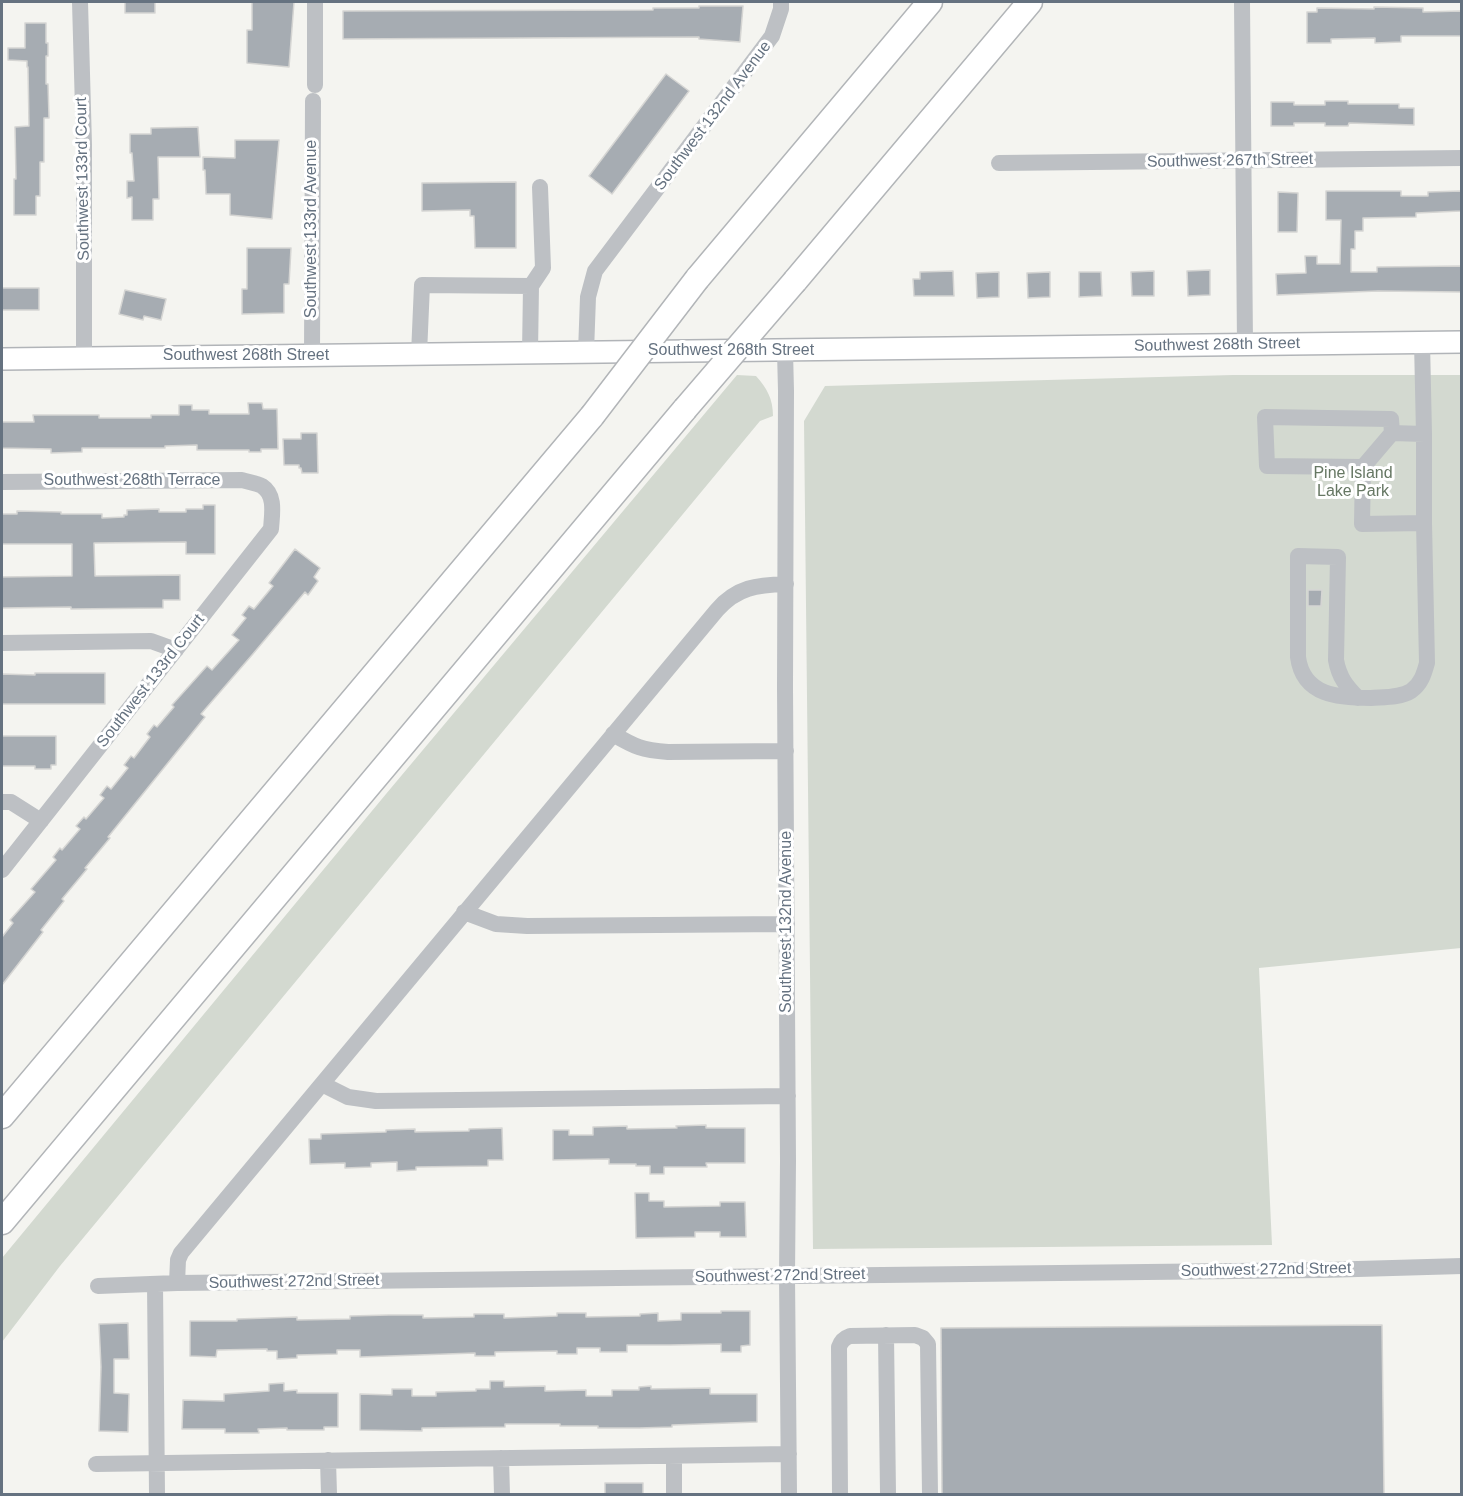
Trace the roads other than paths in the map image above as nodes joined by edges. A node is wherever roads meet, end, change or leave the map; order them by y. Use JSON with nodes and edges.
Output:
{"nodes":[{"id":1,"x":80,"y":2,"type":"edge"},
{"id":2,"x":315,"y":2,"type":"edge"},
{"id":3,"x":781,"y":2,"type":"edge"},
{"id":4,"x":930,"y":2,"type":"edge"},
{"id":5,"x":1030,"y":2,"type":"edge"},
{"id":6,"x":1242,"y":2,"type":"edge"},
{"id":7,"x":1461,"y":158,"type":"edge"},
{"id":8,"x":1243,"y":161,"type":"junction"},
{"id":9,"x":999,"y":163,"type":"dead end"},
{"id":10,"x":540,"y":188,"type":"dead end"},
{"id":11,"x":531,"y":286,"type":"junction"},
{"id":12,"x":1422,"y":342,"type":"junction"},
{"id":13,"x":1461,"y":342,"type":"edge"},
{"id":14,"x":1245,"y":344,"type":"junction"},
{"id":15,"x":586,"y":351,"type":"junction"},
{"id":16,"x":785,"y":351,"type":"junction"},
{"id":17,"x":530,"y":352,"type":"junction"},
{"id":18,"x":419,"y":354,"type":"junction"},
{"id":19,"x":312,"y":356,"type":"junction"},
{"id":20,"x":84,"y":357,"type":"junction"},
{"id":21,"x":2,"y":359,"type":"edge"},
{"id":22,"x":1392,"y":433,"type":"junction"},
{"id":23,"x":1424,"y":434,"type":"junction"},
{"id":24,"x":1363,"y":467,"type":"junction"},
{"id":25,"x":2,"y":482,"type":"edge"},
{"id":26,"x":262,"y":486,"type":"joint"},
{"id":27,"x":1424,"y":523,"type":"junction"},
{"id":28,"x":786,"y":584,"type":"junction"},
{"id":29,"x":2,"y":643,"type":"edge"},
{"id":30,"x":176,"y":650,"type":"junction"},
{"id":31,"x":1358,"y":698,"type":"junction"},
{"id":32,"x":613,"y":734,"type":"junction"},
{"id":33,"x":786,"y":751,"type":"junction"},
{"id":34,"x":2,"y":802,"type":"edge"},
{"id":35,"x":40,"y":821,"type":"junction"},
{"id":36,"x":2,"y":870,"type":"edge"},
{"id":37,"x":464,"y":912,"type":"junction"},
{"id":38,"x":787,"y":924,"type":"junction"},
{"id":39,"x":322,"y":1084,"type":"junction"},
{"id":40,"x":788,"y":1096,"type":"junction"},
{"id":41,"x":2,"y":1116,"type":"edge"},
{"id":42,"x":2,"y":1222,"type":"edge"},
{"id":43,"x":1461,"y":1266,"type":"edge"},
{"id":44,"x":787,"y":1276,"type":"junction"},
{"id":45,"x":177,"y":1283,"type":"junction"},
{"id":46,"x":155,"y":1284,"type":"junction"},
{"id":47,"x":98,"y":1286,"type":"dead end"},
{"id":48,"x":886,"y":1335,"type":"junction"},
{"id":49,"x":789,"y":1454,"type":"junction"},
{"id":50,"x":674,"y":1456,"type":"junction"},
{"id":51,"x":501,"y":1458,"type":"junction"},
{"id":52,"x":328,"y":1460,"type":"junction"},
{"id":53,"x":157,"y":1463,"type":"junction"},
{"id":54,"x":96,"y":1464,"type":"dead end"},
{"id":55,"x":157,"y":1494,"type":"edge"},
{"id":56,"x":329,"y":1494,"type":"edge"},
{"id":57,"x":502,"y":1494,"type":"edge"},
{"id":58,"x":674,"y":1494,"type":"edge"},
{"id":59,"x":789,"y":1494,"type":"edge"},
{"id":60,"x":840,"y":1494,"type":"edge"},
{"id":61,"x":888,"y":1494,"type":"edge"},
{"id":62,"x":930,"y":1494,"type":"edge"}],
"edges":[{"from":1,"to":20,"type":"street","name":"Southwest 133rd Court"},
{"from":2,"to":19,"type":"street","name":"Southwest 133rd Avenue"},
{"from":3,"to":15,"type":"street","name":"Southwest 132nd Avenue"},
{"from":4,"to":41,"type":"highway","bridge":true},
{"from":5,"to":42,"type":"highway","bridge":true},
{"from":6,"to":8,"type":"street"},
{"from":7,"to":8,"type":"street","name":"Southwest 267th Street"},
{"from":8,"to":9,"type":"street","name":"Southwest 267th Street"},
{"from":8,"to":14,"type":"street"},
{"from":10,"to":11,"type":"street"},
{"from":11,"to":17,"type":"street"},
{"from":11,"to":18,"type":"street"},
{"from":12,"to":13,"type":"main road","name":"Southwest 268th Street"},
{"from":12,"to":14,"type":"main road","name":"Southwest 268th Street"},
{"from":12,"to":23,"type":"street"},
{"from":14,"to":16,"type":"main road","name":"Southwest 268th Street"},
{"from":15,"to":16,"type":"main road","name":"Southwest 268th Street"},
{"from":15,"to":17,"type":"main road","name":"Southwest 268th Street"},
{"from":16,"to":28,"type":"street","name":"Southwest 132nd Avenue"},
{"from":17,"to":18,"type":"main road","name":"Southwest 268th Street"},
{"from":18,"to":19,"type":"main road","name":"Southwest 268th Street"},
{"from":19,"to":20,"type":"main road","name":"Southwest 268th Street"},
{"from":20,"to":21,"type":"main road","name":"Southwest 268th Street"},
{"from":22,"to":23,"type":"street"},
{"from":22,"to":24,"type":"street"},
{"from":22,"to":24,"type":"street"},
{"from":23,"to":27,"type":"street"},
{"from":24,"to":27,"type":"street"},
{"from":25,"to":26,"type":"street","name":"Southwest 268th Terrace"},
{"from":26,"to":30,"type":"street","name":"Southwest 133rd Court"},
{"from":27,"to":31,"type":"street"},
{"from":28,"to":32,"type":"street"},
{"from":28,"to":33,"type":"street","name":"Southwest 132nd Avenue"},
{"from":29,"to":30,"type":"street"},
{"from":30,"to":35,"type":"street","name":"Southwest 133rd Court"},
{"from":31,"to":31,"type":"street"},
{"from":32,"to":33,"type":"street"},
{"from":32,"to":37,"type":"street"},
{"from":33,"to":38,"type":"street","name":"Southwest 132nd Avenue"},
{"from":34,"to":35,"type":"street"},
{"from":35,"to":36,"type":"street","name":"Southwest 133rd Court"},
{"from":37,"to":38,"type":"street"},
{"from":37,"to":39,"type":"street"},
{"from":38,"to":40,"type":"street","name":"Southwest 132nd Avenue"},
{"from":39,"to":40,"type":"street"},
{"from":39,"to":45,"type":"street"},
{"from":40,"to":44,"type":"street","name":"Southwest 132nd Avenue"},
{"from":43,"to":44,"type":"street","name":"Southwest 272nd Street"},
{"from":44,"to":45,"type":"street","name":"Southwest 272nd Street"},
{"from":44,"to":49,"type":"street","name":"Southwest 132nd Avenue"},
{"from":45,"to":46,"type":"street","name":"Southwest 272nd Street"},
{"from":46,"to":47,"type":"street","name":"Southwest 272nd Street"},
{"from":46,"to":53,"type":"street"},
{"from":48,"to":60,"type":"street"},
{"from":48,"to":61,"type":"street"},
{"from":48,"to":62,"type":"street"},
{"from":49,"to":50,"type":"street"},
{"from":49,"to":59,"type":"street","name":"Southwest 132nd Avenue"},
{"from":50,"to":51,"type":"street"},
{"from":50,"to":58,"type":"street"},
{"from":51,"to":52,"type":"street"},
{"from":51,"to":57,"type":"street"},
{"from":52,"to":53,"type":"street"},
{"from":52,"to":56,"type":"street"},
{"from":53,"to":54,"type":"street"},
{"from":53,"to":55,"type":"street"}]}
